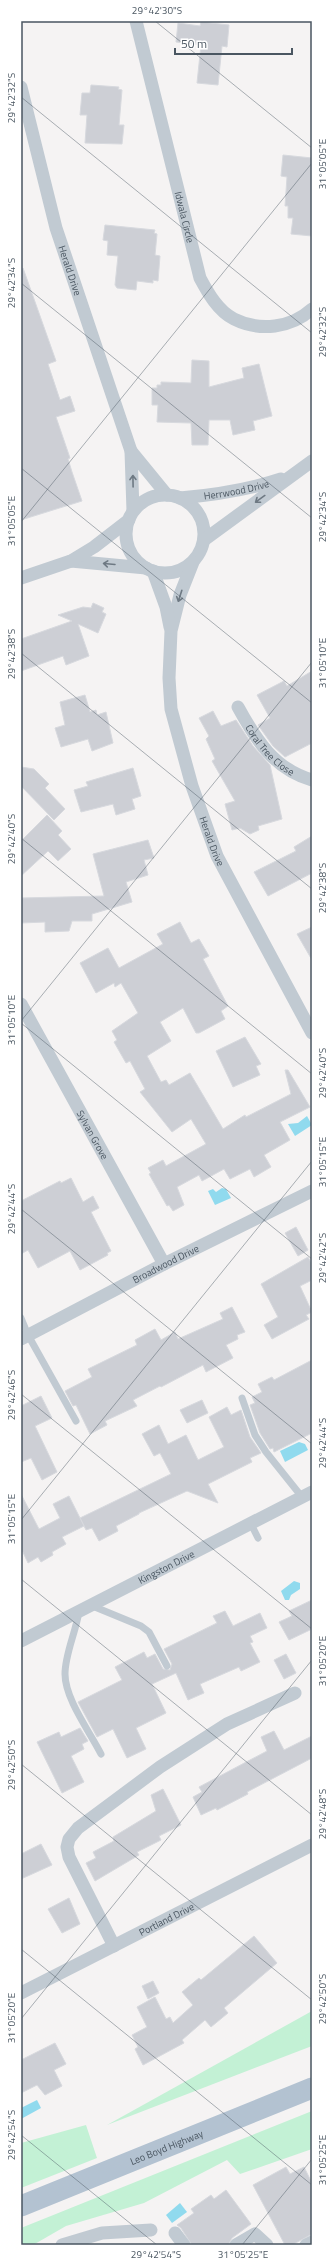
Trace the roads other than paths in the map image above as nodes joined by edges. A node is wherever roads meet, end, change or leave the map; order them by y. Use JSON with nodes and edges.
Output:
{"nodes":[{"id":1,"x":136,"y":21,"type":"edge"},
{"id":2,"x":21,"y":87,"type":"edge"},
{"id":3,"x":312,"y":309,"type":"edge"},
{"id":4,"x":131,"y":451,"type":"junction"},
{"id":5,"x":312,"y":461,"type":"edge"},
{"id":6,"x":292,"y":476,"type":"junction"},
{"id":7,"x":167,"y":495,"type":"junction"},
{"id":8,"x":180,"y":498,"type":"junction"},
{"id":9,"x":131,"y":516,"type":"junction"},
{"id":10,"x":204,"y":540,"type":"junction"},
{"id":11,"x":71,"y":561,"type":"junction"},
{"id":12,"x":193,"y":562,"type":"junction"},
{"id":13,"x":150,"y":569,"type":"junction"},
{"id":14,"x":21,"y":578,"type":"edge"},
{"id":15,"x":171,"y":631,"type":"junction"},
{"id":16,"x":238,"y":707,"type":"dead end"},
{"id":17,"x":312,"y":780,"type":"edge"},
{"id":18,"x":21,"y":1004,"type":"edge"},
{"id":19,"x":312,"y":1033,"type":"edge"},
{"id":20,"x":312,"y":1191,"type":"edge"},
{"id":21,"x":164,"y":1264,"type":"junction"},
{"id":22,"x":21,"y":1318,"type":"edge"},
{"id":23,"x":25,"y":1337,"type":"edge"},
{"id":24,"x":242,"y":1398,"type":"dead end"},
{"id":25,"x":76,"y":1421,"type":"dead end"},
{"id":26,"x":307,"y":1495,"type":"edge"},
{"id":27,"x":251,"y":1524,"type":"junction"},
{"id":28,"x":258,"y":1538,"type":"dead end"},
{"id":29,"x":85,"y":1608,"type":"junction"},
{"id":30,"x":21,"y":1641,"type":"edge"},
{"id":31,"x":167,"y":1666,"type":"dead end"},
{"id":32,"x":295,"y":1693,"type":"dead end"},
{"id":33,"x":102,"y":1754,"type":"dead end"},
{"id":34,"x":312,"y":1845,"type":"edge"},
{"id":35,"x":114,"y":1946,"type":"junction"},
{"id":36,"x":21,"y":1993,"type":"edge"},
{"id":37,"x":312,"y":2088,"type":"edge"},
{"id":38,"x":21,"y":2206,"type":"edge"},
{"id":39,"x":152,"y":2230,"type":"dead end"},
{"id":40,"x":175,"y":2233,"type":"dead end"},
{"id":41,"x":312,"y":2242,"type":"edge"},
{"id":42,"x":62,"y":2245,"type":"edge"},
{"id":43,"x":184,"y":2245,"type":"edge"},
{"id":44,"x":236,"y":2245,"type":"edge"},
{"id":45,"x":267,"y":2245,"type":"edge"},
{"id":46,"x":306,"y":2245,"type":"edge"}],
"edges":[{"from":1,"to":3,"type":"street","name":"Idwala Circle"},
{"from":2,"to":4,"type":"street","name":"Herald Drive"},
{"from":4,"to":7,"type":"street","name":"Herald Drive"},
{"from":9,"to":4,"type":"street","name":"Herald Drive","one_way":true},
{"from":5,"to":6,"type":"street","name":"Herrwood Drive"},
{"from":6,"to":8,"type":"street","name":"Herrwood Drive"},
{"from":6,"to":10,"type":"street","name":"Herrwood Drive","one_way":true},
{"from":7,"to":8,"type":"street"},
{"from":7,"to":9,"type":"street"},
{"from":8,"to":10,"type":"street"},
{"from":9,"to":11,"type":"street"},
{"from":9,"to":13,"type":"street"},
{"from":10,"to":12,"type":"street"},
{"from":13,"to":11,"type":"street","one_way":true},
{"from":11,"to":14,"type":"street"},
{"from":12,"to":13,"type":"street"},
{"from":12,"to":15,"type":"street","name":"Herald Drive","one_way":true},
{"from":13,"to":15,"type":"street","name":"Herald Drive"},
{"from":15,"to":19,"type":"street","name":"Herald Drive"},
{"from":16,"to":17,"type":"street","name":"Coral Tree Close"},
{"from":18,"to":21,"type":"street","name":"Sylvan Grove"},
{"from":20,"to":21,"type":"street","name":"Broadwood Drive"},
{"from":21,"to":23,"type":"street","name":"Broadwood Drive"},
{"from":22,"to":23,"type":"lane"},
{"from":23,"to":25,"type":"lane"},
{"from":24,"to":26,"type":"lane"},
{"from":26,"to":27,"type":"street","name":"Kingston Drive"},
{"from":27,"to":28,"type":"lane"},
{"from":27,"to":29,"type":"street","name":"Kingston Drive"},
{"from":29,"to":30,"type":"street","name":"Kingston Drive"},
{"from":29,"to":31,"type":"lane"},
{"from":29,"to":33,"type":"lane"},
{"from":32,"to":35,"type":"street"},
{"from":34,"to":35,"type":"street","name":"Portland Drive"},
{"from":35,"to":36,"type":"street","name":"Portland Drive"},
{"from":37,"to":38,"type":"main road","name":"Leo Boyd Highway"},
{"from":39,"to":42,"type":"street"},
{"from":40,"to":43,"type":"street"},
{"from":41,"to":46,"type":"street"},
{"from":44,"to":45,"type":"street"}]}
